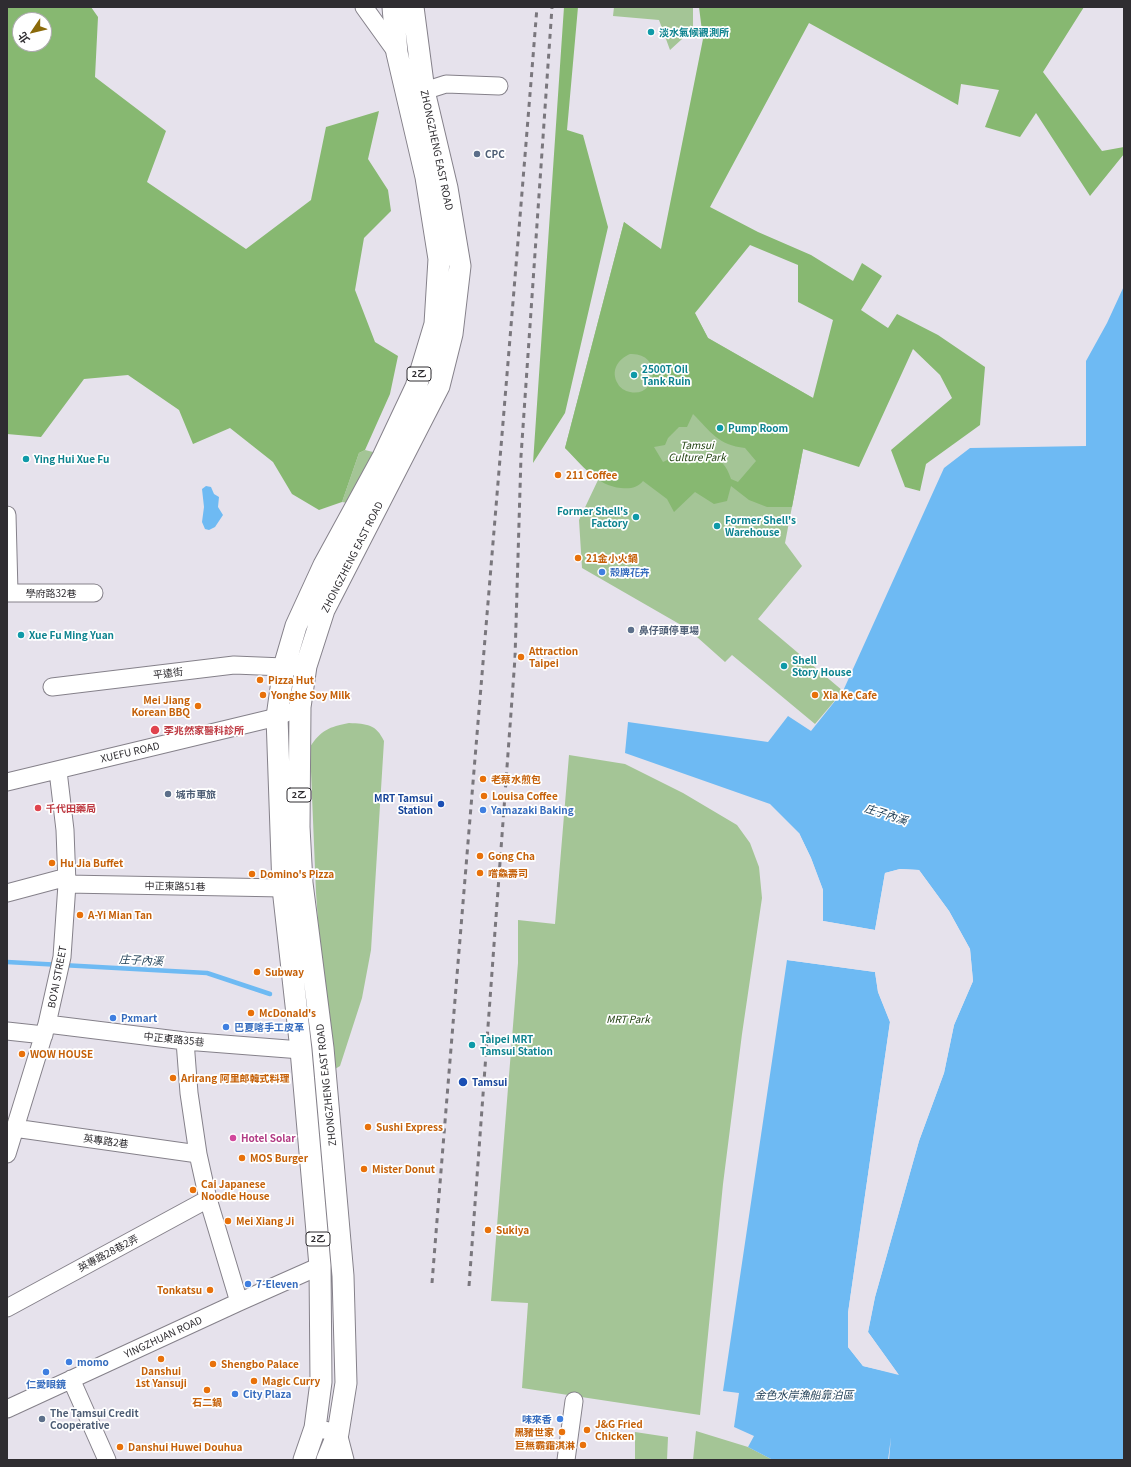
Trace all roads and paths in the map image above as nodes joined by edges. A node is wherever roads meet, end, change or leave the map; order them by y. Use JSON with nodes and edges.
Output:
{"nodes":[{"id":1,"x":364,"y":7,"type":"edge"},
{"id":2,"x":393,"y":7,"type":"edge"},
{"id":3,"x":413,"y":7,"type":"edge"},
{"id":4,"x":397,"y":53,"type":"junction"},
{"id":5,"x":499,"y":86,"type":"dead end"},
{"id":6,"x":424,"y":91,"type":"junction"},
{"id":7,"x":7,"y":515,"type":"edge"},
{"id":8,"x":8,"y":592,"type":"edge"},
{"id":9,"x":94,"y":593,"type":"dead end"},
{"id":10,"x":306,"y":666,"type":"junction"},
{"id":11,"x":284,"y":667,"type":"junction"},
{"id":12,"x":52,"y":687,"type":"dead end"},
{"id":13,"x":300,"y":707,"type":"junction"},
{"id":14,"x":276,"y":717,"type":"junction"},
{"id":15,"x":58,"y":771,"type":"junction"},
{"id":16,"x":7,"y":782,"type":"edge"},
{"id":17,"x":67,"y":881,"type":"junction"},
{"id":18,"x":283,"y":888,"type":"junction"},
{"id":19,"x":7,"y":893,"type":"edge"},
{"id":20,"x":46,"y":1030,"type":"junction"},
{"id":21,"x":7,"y":1031,"type":"edge"},
{"id":22,"x":185,"y":1041,"type":"junction"},
{"id":23,"x":301,"y":1050,"type":"junction"},
{"id":24,"x":14,"y":1128,"type":"junction"},
{"id":25,"x":7,"y":1154,"type":"edge"},
{"id":26,"x":198,"y":1154,"type":"junction"},
{"id":27,"x":208,"y":1199,"type":"junction"},
{"id":28,"x":320,"y":1266,"type":"junction"},
{"id":29,"x":239,"y":1302,"type":"junction"},
{"id":30,"x":7,"y":1308,"type":"edge"},
{"id":31,"x":71,"y":1379,"type":"junction"},
{"id":32,"x":574,"y":1401,"type":"dead end"},
{"id":33,"x":7,"y":1410,"type":"edge"},
{"id":34,"x":315,"y":1428,"type":"junction"},
{"id":35,"x":338,"y":1433,"type":"junction"},
{"id":36,"x":107,"y":1460,"type":"edge"},
{"id":37,"x":304,"y":1460,"type":"edge"},
{"id":38,"x":327,"y":1460,"type":"edge"},
{"id":39,"x":345,"y":1460,"type":"edge"},
{"id":40,"x":566,"y":1460,"type":"edge"}],
"edges":[{"from":1,"to":4,"type":"street"},
{"from":2,"to":4,"type":"main road","name":"ZHONGZHENG EAST ROAD","number":"2乙"},
{"from":3,"to":6,"type":"main road","name":"ZHONGZHENG EAST ROAD","number":"2乙"},
{"from":4,"to":11,"type":"main road","name":"ZHONGZHENG EAST ROAD","number":"2乙"},
{"from":5,"to":6,"type":"street"},
{"from":6,"to":10,"type":"main road","name":"ZHONGZHENG EAST ROAD","number":"2乙"},
{"from":7,"to":8,"type":"street"},
{"from":8,"to":9,"type":"street","name":"學府路32巷"},
{"from":10,"to":11,"type":"street","name":"平遠街"},
{"from":10,"to":13,"type":"main road","name":"ZHONGZHENG EAST ROAD","number":"2乙"},
{"from":11,"to":12,"type":"street","name":"平遠街"},
{"from":11,"to":14,"type":"main road","name":"ZHONGZHENG EAST ROAD","number":"2乙"},
{"from":13,"to":14,"type":"street","name":"XUEFU ROAD"},
{"from":13,"to":35,"type":"main road","name":"ZHONGZHENG EAST ROAD","number":"2乙"},
{"from":14,"to":15,"type":"street","name":"XUEFU ROAD"},
{"from":14,"to":18,"type":"main road","name":"ZHONGZHENG EAST ROAD","number":"2乙"},
{"from":15,"to":16,"type":"street","name":"XUEFU ROAD"},
{"from":15,"to":17,"type":"street","name":"BO'AI STREET"},
{"from":17,"to":18,"type":"street","name":"中正東路51巷"},
{"from":17,"to":19,"type":"street","name":"中正東路51巷"},
{"from":17,"to":20,"type":"street","name":"BO'AI STREET"},
{"from":18,"to":23,"type":"main road","name":"ZHONGZHENG EAST ROAD","number":"2乙"},
{"from":20,"to":21,"type":"street","name":"中正東路35巷"},
{"from":20,"to":22,"type":"street","name":"中正東路35巷"},
{"from":20,"to":24,"type":"street","name":"BO'AI STREET"},
{"from":22,"to":23,"type":"street","name":"中正東路35巷"},
{"from":22,"to":26,"type":"street"},
{"from":23,"to":28,"type":"main road","name":"ZHONGZHENG EAST ROAD","number":"2乙"},
{"from":24,"to":25,"type":"street","name":"BO'AI STREET"},
{"from":24,"to":26,"type":"street","name":"英專路2巷"},
{"from":26,"to":27,"type":"street"},
{"from":27,"to":29,"type":"street"},
{"from":27,"to":30,"type":"street","name":"英專路28巷2弄"},
{"from":28,"to":29,"type":"street","name":"YINGZHUAN ROAD"},
{"from":28,"to":34,"type":"main road","name":"ZHONGZHENG EAST ROAD","number":"2乙"},
{"from":29,"to":31,"type":"street","name":"YINGZHUAN ROAD"},
{"from":31,"to":33,"type":"street","name":"YINGZHUAN ROAD"},
{"from":31,"to":36,"type":"street"},
{"from":32,"to":40,"type":"street"},
{"from":34,"to":35,"type":"street"},
{"from":34,"to":37,"type":"main road","number":"2乙"},
{"from":35,"to":38,"type":"main road","number":"2乙"},
{"from":35,"to":39,"type":"street"}]}
